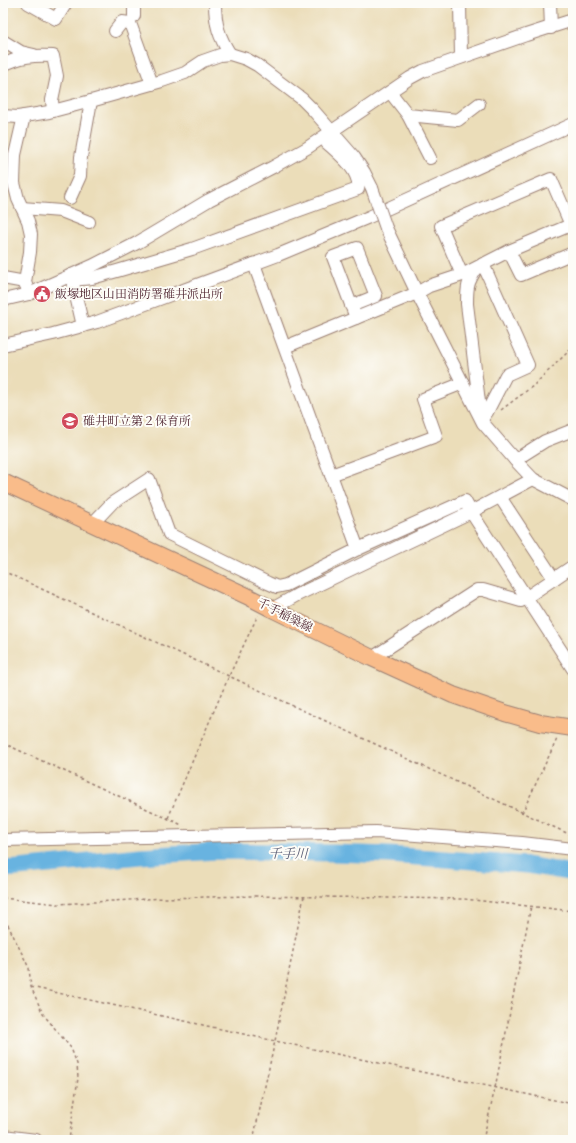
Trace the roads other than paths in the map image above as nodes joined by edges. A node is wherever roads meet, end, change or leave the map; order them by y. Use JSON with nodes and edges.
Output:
{"nodes":[{"id":1,"x":28,"y":3,"type":"edge"},
{"id":2,"x":66,"y":3,"type":"edge"},
{"id":3,"x":134,"y":3,"type":"edge"},
{"id":4,"x":215,"y":3,"type":"edge"},
{"id":5,"x":460,"y":3,"type":"edge"},
{"id":6,"x":550,"y":3,"type":"edge"},
{"id":7,"x":134,"y":16,"type":"dead end"},
{"id":8,"x":573,"y":20,"type":"edge"},
{"id":9,"x":551,"y":28,"type":"junction"},
{"id":10,"x":115,"y":31,"type":"dead end"},
{"id":11,"x":3,"y":41,"type":"edge"},
{"id":12,"x":230,"y":54,"type":"junction"},
{"id":13,"x":35,"y":55,"type":"junction"},
{"id":14,"x":461,"y":57,"type":"junction"},
{"id":15,"x":3,"y":65,"type":"edge"},
{"id":16,"x":152,"y":84,"type":"junction"},
{"id":17,"x":390,"y":92,"type":"junction"},
{"id":18,"x":91,"y":101,"type":"junction"},
{"id":19,"x":479,"y":104,"type":"dead end"},
{"id":20,"x":53,"y":111,"type":"junction"},
{"id":21,"x":408,"y":115,"type":"junction"},
{"id":22,"x":3,"y":116,"type":"edge"},
{"id":23,"x":24,"y":116,"type":"junction"},
{"id":24,"x":573,"y":124,"type":"edge"},
{"id":25,"x":331,"y":132,"type":"junction"},
{"id":26,"x":327,"y":143,"type":"dead end"},
{"id":27,"x":430,"y":158,"type":"dead end"},
{"id":28,"x":70,"y":198,"type":"dead end"},
{"id":29,"x":22,"y":208,"type":"junction"},
{"id":30,"x":89,"y":222,"type":"dead end"},
{"id":31,"x":572,"y":224,"type":"edge"},
{"id":32,"x":509,"y":250,"type":"junction"},
{"id":33,"x":573,"y":253,"type":"edge"},
{"id":34,"x":254,"y":264,"type":"junction"},
{"id":35,"x":481,"y":265,"type":"junction"},
{"id":36,"x":462,"y":275,"type":"junction"},
{"id":37,"x":72,"y":277,"type":"junction"},
{"id":38,"x":3,"y":278,"type":"edge"},
{"id":39,"x":25,"y":282,"type":"junction"},
{"id":40,"x":417,"y":293,"type":"junction"},
{"id":41,"x":29,"y":294,"type":"junction"},
{"id":42,"x":3,"y":300,"type":"edge"},
{"id":43,"x":351,"y":306,"type":"junction"},
{"id":44,"x":356,"y":318,"type":"junction"},
{"id":45,"x":83,"y":326,"type":"junction"},
{"id":46,"x":4,"y":343,"type":"edge"},
{"id":47,"x":285,"y":347,"type":"junction"},
{"id":48,"x":463,"y":383,"type":"junction"},
{"id":49,"x":482,"y":421,"type":"junction"},
{"id":50,"x":573,"y":430,"type":"edge"},
{"id":51,"x":515,"y":460,"type":"junction"},
{"id":52,"x":331,"y":475,"type":"junction"},
{"id":53,"x":533,"y":479,"type":"junction"},
{"id":54,"x":3,"y":482,"type":"edge"},
{"id":55,"x":500,"y":497,"type":"junction"},
{"id":56,"x":573,"y":500,"type":"edge"},
{"id":57,"x":471,"y":512,"type":"junction"},
{"id":58,"x":93,"y":523,"type":"junction"},
{"id":59,"x":358,"y":549,"type":"junction"},
{"id":60,"x":573,"y":566,"type":"edge"},
{"id":61,"x":554,"y":579,"type":"junction"},
{"id":62,"x":526,"y":597,"type":"junction"},
{"id":63,"x":268,"y":607,"type":"junction"},
{"id":64,"x":372,"y":658,"type":"junction"},
{"id":65,"x":573,"y":669,"type":"edge"},
{"id":66,"x":568,"y":727,"type":"edge"},
{"id":67,"x":3,"y":840,"type":"edge"},
{"id":68,"x":573,"y":849,"type":"edge"},
{"id":69,"x":3,"y":1136,"type":"edge"},
{"id":70,"x":36,"y":1140,"type":"edge"}],
"edges":[{"from":1,"to":2,"type":"street"},
{"from":3,"to":7,"type":"street"},
{"from":4,"to":12,"type":"street"},
{"from":5,"to":14,"type":"street"},
{"from":6,"to":9,"type":"street"},
{"from":8,"to":9,"type":"street"},
{"from":9,"to":14,"type":"street"},
{"from":10,"to":16,"type":"street"},
{"from":11,"to":13,"type":"street"},
{"from":12,"to":16,"type":"street"},
{"from":12,"to":25,"type":"street"},
{"from":13,"to":15,"type":"street"},
{"from":13,"to":20,"type":"street"},
{"from":14,"to":17,"type":"street"},
{"from":16,"to":18,"type":"street"},
{"from":17,"to":21,"type":"street"},
{"from":17,"to":25,"type":"street"},
{"from":18,"to":20,"type":"street"},
{"from":18,"to":28,"type":"street"},
{"from":19,"to":21,"type":"street"},
{"from":20,"to":23,"type":"street"},
{"from":21,"to":27,"type":"street"},
{"from":22,"to":23,"type":"street"},
{"from":23,"to":29,"type":"street"},
{"from":24,"to":34,"type":"street"},
{"from":25,"to":37,"type":"street"},
{"from":25,"to":40,"type":"street","bridge":true},
{"from":26,"to":37,"type":"street"},
{"from":29,"to":30,"type":"street"},
{"from":29,"to":39,"type":"street"},
{"from":31,"to":32,"type":"street"},
{"from":31,"to":36,"type":"street"},
{"from":32,"to":33,"type":"street"},
{"from":32,"to":35,"type":"street"},
{"from":34,"to":45,"type":"street"},
{"from":34,"to":47,"type":"street"},
{"from":35,"to":36,"type":"street"},
{"from":35,"to":49,"type":"street"},
{"from":35,"to":49,"type":"street"},
{"from":36,"to":40,"type":"street"},
{"from":37,"to":41,"type":"street"},
{"from":37,"to":45,"type":"street"},
{"from":38,"to":39,"type":"street"},
{"from":39,"to":41,"type":"street"},
{"from":40,"to":44,"type":"street"},
{"from":40,"to":48,"type":"street"},
{"from":41,"to":42,"type":"street"},
{"from":43,"to":43,"type":"street"},
{"from":43,"to":44,"type":"street"},
{"from":44,"to":47,"type":"street"},
{"from":45,"to":46,"type":"street"},
{"from":47,"to":52,"type":"street"},
{"from":48,"to":49,"type":"street"},
{"from":48,"to":52,"type":"street"},
{"from":49,"to":51,"type":"street"},
{"from":50,"to":51,"type":"street"},
{"from":51,"to":53,"type":"street"},
{"from":52,"to":59,"type":"street"},
{"from":53,"to":55,"type":"street"},
{"from":53,"to":56,"type":"street"},
{"from":54,"to":58,"type":"main road","name":"千手稲築線"},
{"from":55,"to":57,"type":"street"},
{"from":55,"to":61,"type":"street"},
{"from":57,"to":59,"type":"street"},
{"from":57,"to":62,"type":"street"},
{"from":57,"to":63,"type":"street"},
{"from":58,"to":59,"type":"street"},
{"from":58,"to":63,"type":"main road","name":"千手稲築線"},
{"from":60,"to":61,"type":"street"},
{"from":61,"to":62,"type":"street"},
{"from":62,"to":64,"type":"street"},
{"from":62,"to":65,"type":"street"},
{"from":63,"to":64,"type":"main road","name":"千手稲築線"},
{"from":64,"to":66,"type":"main road","name":"千手稲築線"},
{"from":67,"to":68,"type":"street"},
{"from":69,"to":70,"type":"street"}]}
